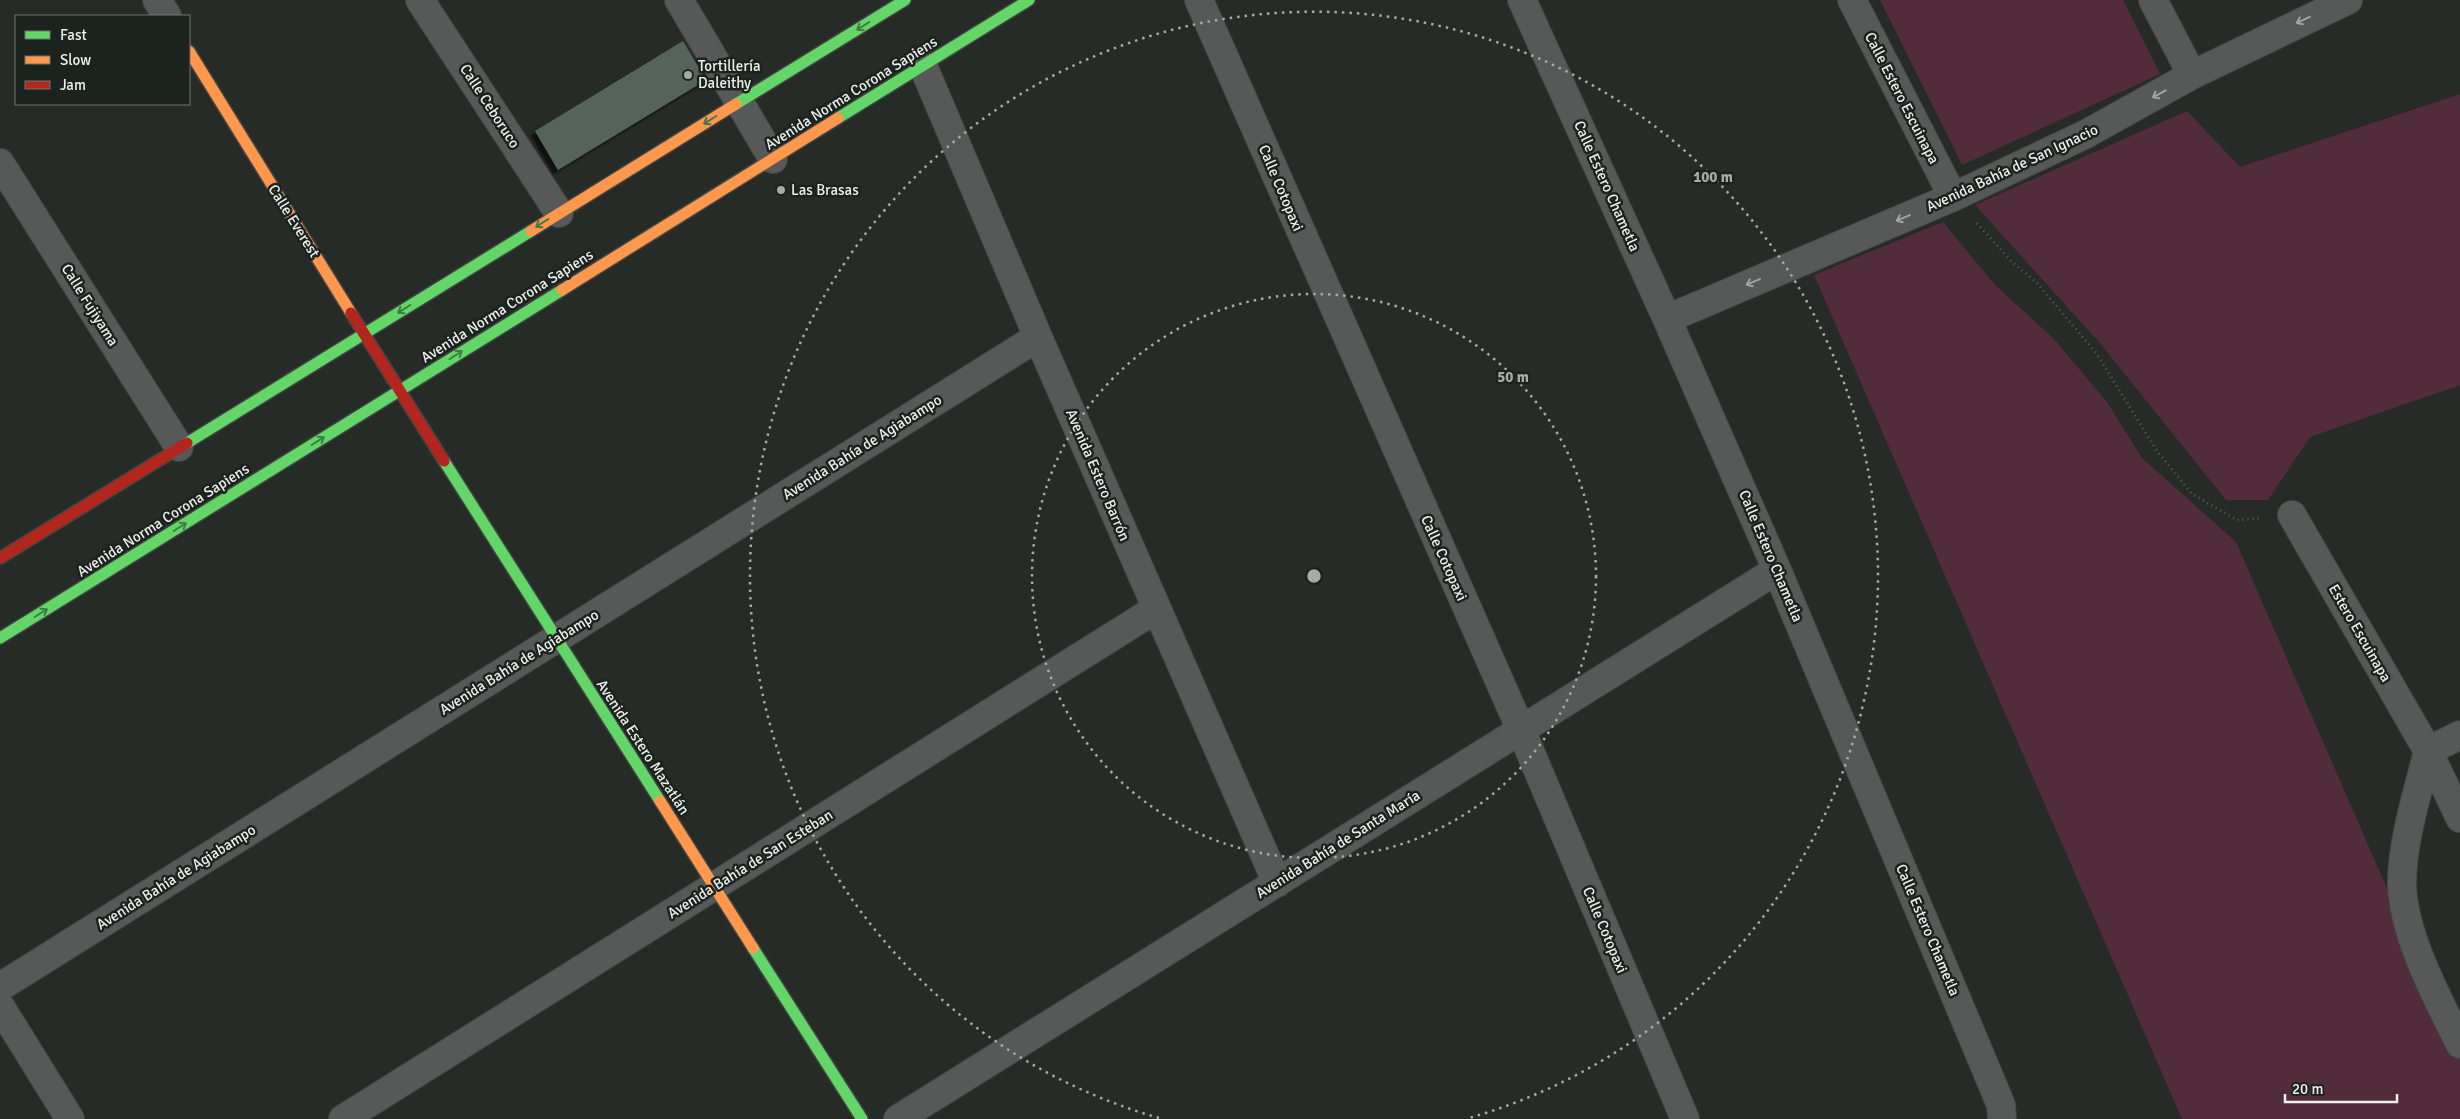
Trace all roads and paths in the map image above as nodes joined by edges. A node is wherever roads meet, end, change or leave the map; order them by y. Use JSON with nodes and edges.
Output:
{"nodes":[{"id":1,"x":157,"y":0,"type":"edge"},
{"id":2,"x":420,"y":0,"type":"edge"},
{"id":3,"x":679,"y":0,"type":"edge"},
{"id":4,"x":905,"y":0,"type":"edge"},
{"id":5,"x":1029,"y":0,"type":"edge"},
{"id":6,"x":1199,"y":0,"type":"edge"},
{"id":7,"x":1522,"y":0,"type":"edge"},
{"id":8,"x":1852,"y":0,"type":"edge"},
{"id":9,"x":2153,"y":0,"type":"edge"},
{"id":10,"x":2348,"y":0,"type":"edge"},
{"id":11,"x":166,"y":15,"type":"edge"},
{"id":12,"x":190,"y":53,"type":"edge"},
{"id":13,"x":923,"y":66,"type":"junction"},
{"id":14,"x":2192,"y":75,"type":"junction"},
{"id":15,"x":739,"y":102,"type":"junction"},
{"id":16,"x":772,"y":159,"type":"junction"},
{"id":17,"x":0,"y":163,"type":"edge"},
{"id":18,"x":1953,"y":197,"type":"junction"},
{"id":19,"x":560,"y":213,"type":"junction"},
{"id":20,"x":1667,"y":319,"type":"junction"},
{"id":21,"x":364,"y":334,"type":"junction"},
{"id":22,"x":1038,"y":337,"type":"junction"},
{"id":23,"x":399,"y":391,"type":"junction"},
{"id":24,"x":179,"y":447,"type":"junction"},
{"id":25,"x":2292,"y":515,"type":"joint"},
{"id":26,"x":0,"y":558,"type":"edge"},
{"id":27,"x":1777,"y":570,"type":"junction"},
{"id":28,"x":1156,"y":609,"type":"junction"},
{"id":29,"x":0,"y":638,"type":"edge"},
{"id":30,"x":557,"y":639,"type":"junction"},
{"id":31,"x":1521,"y":730,"type":"junction"},
{"id":32,"x":2460,"y":735,"type":"edge"},
{"id":33,"x":2428,"y":751,"type":"junction"},
{"id":34,"x":2460,"y":818,"type":"edge"},
{"id":35,"x":1277,"y":882,"type":"junction"},
{"id":36,"x":714,"y":886,"type":"junction"},
{"id":37,"x":0,"y":987,"type":"edge"},
{"id":38,"x":0,"y":1006,"type":"edge"},
{"id":39,"x":2460,"y":1044,"type":"edge"},
{"id":40,"x":70,"y":1119,"type":"edge"},
{"id":41,"x":343,"y":1119,"type":"edge"},
{"id":42,"x":862,"y":1119,"type":"edge"},
{"id":43,"x":898,"y":1119,"type":"edge"},
{"id":44,"x":1684,"y":1119,"type":"edge"},
{"id":45,"x":2002,"y":1119,"type":"edge"}],
"edges":[{"from":1,"to":11,"type":"street"},
{"from":2,"to":19,"type":"street","name":"Calle Ceboruco"},
{"from":3,"to":15,"type":"street"},
{"from":4,"to":15,"type":"street","one_way":true},
{"from":5,"to":13,"type":"street","name":"Avenida Norma Corona Sapiens"},
{"from":6,"to":31,"type":"street","name":"Calle Cotopaxi"},
{"from":7,"to":20,"type":"street","name":"Calle Estero Chametla"},
{"from":8,"to":18,"type":"street","name":"Calle Estero Escuinapa"},
{"from":9,"to":14,"type":"street"},
{"from":10,"to":14,"type":"street","name":"Avenida Bahía de San Ignacio","one_way":true},
{"from":12,"to":21,"type":"street","name":"Calle Everest"},
{"from":13,"to":16,"type":"street","name":"Avenida Norma Corona Sapiens"},
{"from":13,"to":22,"type":"street","name":"Avenida Estero Barrón"},
{"from":14,"to":18,"type":"street","name":"Avenida Bahía de San Ignacio","one_way":true},
{"from":15,"to":16,"type":"street"},
{"from":15,"to":19,"type":"street","one_way":true},
{"from":23,"to":16,"type":"street","name":"Avenida Norma Corona Sapiens","one_way":true},
{"from":17,"to":24,"type":"street","name":"Calle Fujiyama"},
{"from":18,"to":20,"type":"street","name":"Avenida Bahía de San Ignacio","one_way":true},
{"from":18,"to":25,"type":"path"},
{"from":19,"to":21,"type":"street","one_way":true},
{"from":20,"to":27,"type":"street","name":"Calle Estero Chametla"},
{"from":21,"to":23,"type":"street","name":"Calle Everest"},
{"from":21,"to":24,"type":"street"},
{"from":22,"to":28,"type":"street","name":"Avenida Estero Barrón"},
{"from":22,"to":30,"type":"street","name":"Avenida Bahía de Agiabampo"},
{"from":29,"to":23,"type":"street","name":"Avenida Norma Corona Sapiens","one_way":true},
{"from":23,"to":30,"type":"street","name":"Avenida Estero Mazatlán"},
{"from":24,"to":26,"type":"street"},
{"from":25,"to":33,"type":"street","name":"Estero Escuinapa"},
{"from":27,"to":31,"type":"street","name":"Avenida Bahía de Santa María"},
{"from":27,"to":45,"type":"street","name":"Calle Estero Chametla"},
{"from":28,"to":35,"type":"street","name":"Avenida Estero Barrón"},
{"from":28,"to":36,"type":"street","name":"Avenida Bahía de San Esteban"},
{"from":30,"to":36,"type":"street","name":"Avenida Estero Mazatlán"},
{"from":30,"to":37,"type":"street","name":"Avenida Bahía de Agiabampo"},
{"from":31,"to":35,"type":"street","name":"Avenida Bahía de Santa María"},
{"from":31,"to":44,"type":"street","name":"Calle Cotopaxi"},
{"from":32,"to":33,"type":"street"},
{"from":33,"to":34,"type":"street"},
{"from":33,"to":39,"type":"street"},
{"from":35,"to":43,"type":"street","name":"Avenida Bahía de Santa María"},
{"from":36,"to":41,"type":"street","name":"Avenida Bahía de San Esteban"},
{"from":36,"to":42,"type":"street","name":"Avenida Estero Mazatlán"},
{"from":38,"to":40,"type":"street"}]}
